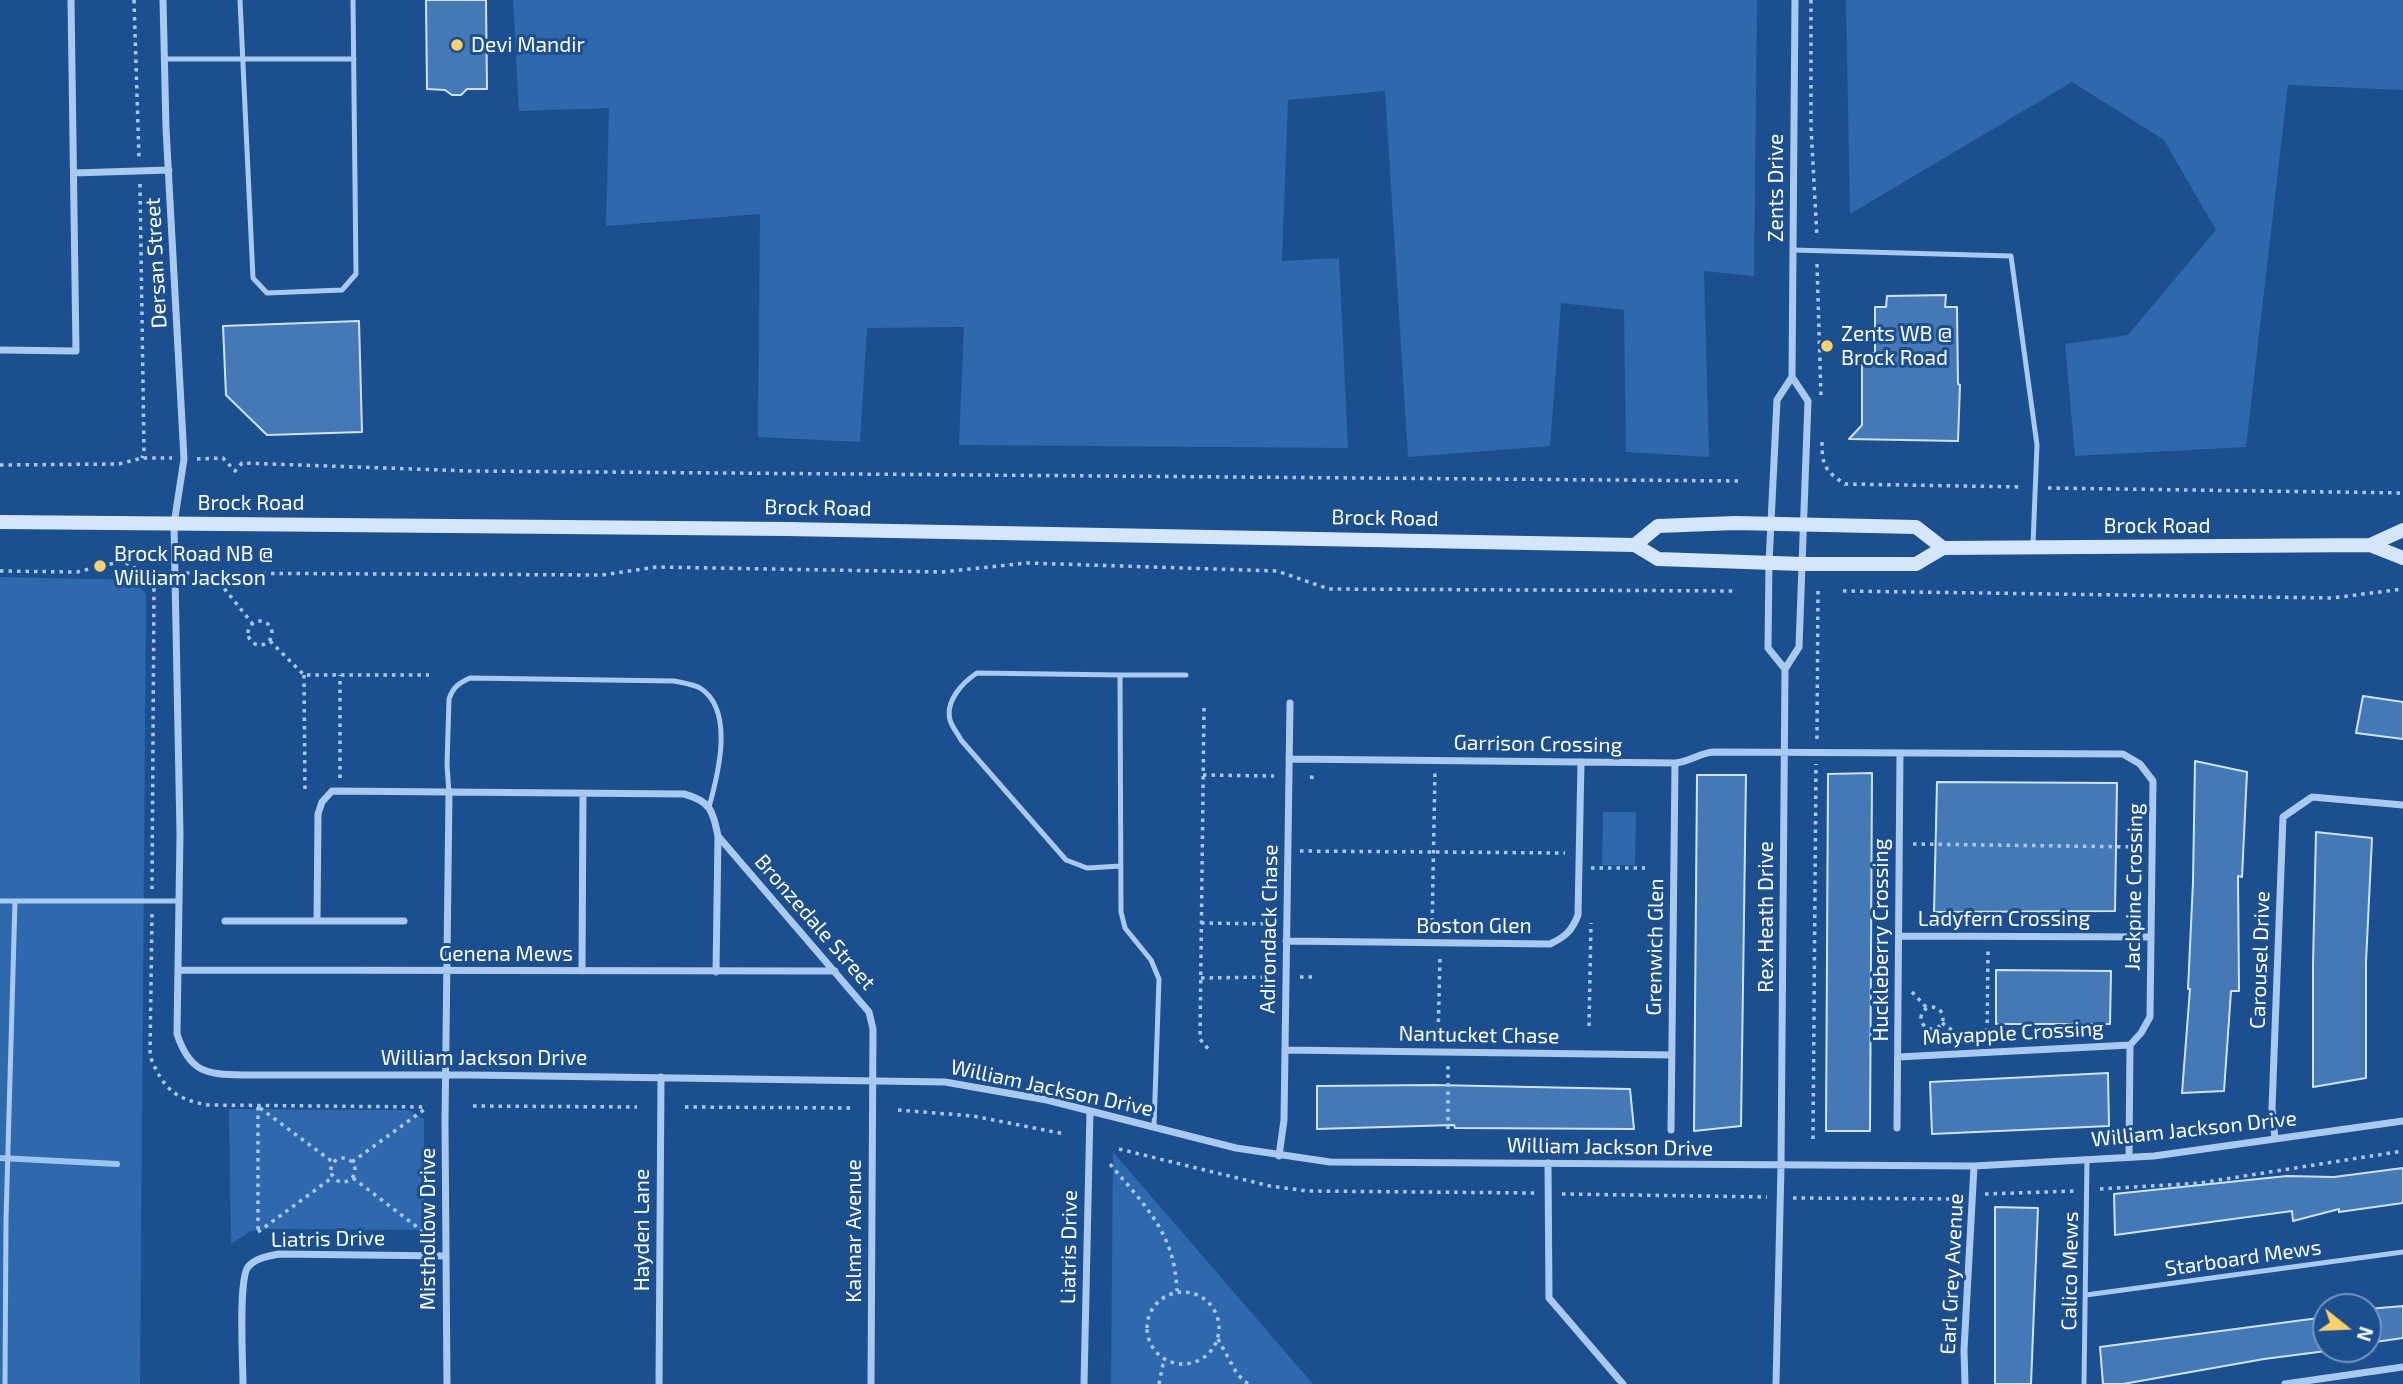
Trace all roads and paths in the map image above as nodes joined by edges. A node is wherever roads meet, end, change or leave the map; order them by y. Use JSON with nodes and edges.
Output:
{"nodes":[{"id":1,"x":71,"y":0,"type":"edge"},
{"id":2,"x":134,"y":0,"type":"edge"},
{"id":3,"x":163,"y":0,"type":"edge"},
{"id":4,"x":240,"y":0,"type":"edge"},
{"id":5,"x":353,"y":0,"type":"edge"},
{"id":6,"x":1795,"y":0,"type":"edge"},
{"id":7,"x":1811,"y":0,"type":"edge"},
{"id":8,"x":164,"y":59,"type":"junction"},
{"id":9,"x":354,"y":59,"type":"junction"},
{"id":10,"x":242,"y":60,"type":"junction"},
{"id":11,"x":139,"y":170,"type":"junction"},
{"id":12,"x":169,"y":170,"type":"junction"},
{"id":13,"x":74,"y":173,"type":"junction"},
{"id":14,"x":1793,"y":250,"type":"junction"},
{"id":15,"x":1817,"y":251,"type":"junction"},
{"id":16,"x":0,"y":350,"type":"edge"},
{"id":17,"x":1792,"y":376,"type":"junction"},
{"id":18,"x":1821,"y":397,"type":"dead end"},
{"id":19,"x":1822,"y":437,"type":"dead end"},
{"id":20,"x":223,"y":458,"type":"dead end"},
{"id":21,"x":0,"y":465,"type":"edge"},
{"id":22,"x":1742,"y":481,"type":"dead end"},
{"id":23,"x":2035,"y":487,"type":"junction"},
{"id":24,"x":2403,"y":493,"type":"edge"},
{"id":25,"x":0,"y":522,"type":"edge"},
{"id":26,"x":174,"y":524,"type":"junction"},
{"id":27,"x":1770,"y":524,"type":"junction"},
{"id":28,"x":1804,"y":524,"type":"junction"},
{"id":29,"x":2403,"y":530,"type":"edge"},
{"id":30,"x":1635,"y":545,"type":"junction"},
{"id":31,"x":2371,"y":545,"type":"junction"},
{"id":32,"x":1943,"y":548,"type":"junction"},
{"id":33,"x":2032,"y":548,"type":"junction"},
{"id":34,"x":2403,"y":558,"type":"edge"},
{"id":35,"x":123,"y":561,"type":"dead end"},
{"id":36,"x":1769,"y":563,"type":"junction"},
{"id":37,"x":1802,"y":564,"type":"junction"},
{"id":38,"x":0,"y":571,"type":"edge"},
{"id":39,"x":216,"y":572,"type":"dead end"},
{"id":40,"x":145,"y":574,"type":"dead end"},
{"id":41,"x":219,"y":582,"type":"dead end"},
{"id":42,"x":2403,"y":589,"type":"edge"},
{"id":43,"x":1735,"y":591,"type":"dead end"},
{"id":44,"x":1818,"y":591,"type":"dead end"},
{"id":45,"x":1843,"y":591,"type":"dead end"},
{"id":46,"x":252,"y":623,"type":"junction"},
{"id":47,"x":270,"y":641,"type":"junction"},
{"id":48,"x":1785,"y":669,"type":"junction"},
{"id":49,"x":304,"y":675,"type":"junction"},
{"id":50,"x":340,"y":675,"type":"junction"},
{"id":51,"x":429,"y":675,"type":"dead end"},
{"id":52,"x":1120,"y":675,"type":"junction"},
{"id":53,"x":1186,"y":675,"type":"dead end"},
{"id":54,"x":1290,"y":703,"type":"dead end"},
{"id":55,"x":1203,"y":708,"type":"dead end"},
{"id":56,"x":1784,"y":752,"type":"junction"},
{"id":57,"x":1816,"y":752,"type":"junction"},
{"id":58,"x":1900,"y":753,"type":"junction"},
{"id":59,"x":1289,"y":759,"type":"junction"},
{"id":60,"x":1435,"y":761,"type":"junction"},
{"id":61,"x":1581,"y":762,"type":"junction"},
{"id":62,"x":1675,"y":763,"type":"junction"},
{"id":63,"x":1203,"y":775,"type":"junction"},
{"id":64,"x":1274,"y":776,"type":"dead end"},
{"id":65,"x":1310,"y":777,"type":"dead end"},
{"id":66,"x":1318,"y":778,"type":"dead end"},
{"id":67,"x":340,"y":779,"type":"dead end"},
{"id":68,"x":305,"y":791,"type":"dead end"},
{"id":69,"x":449,"y":793,"type":"junction"},
{"id":70,"x":583,"y":794,"type":"junction"},
{"id":71,"x":2403,"y":805,"type":"edge"},
{"id":72,"x":709,"y":807,"type":"junction"},
{"id":73,"x":718,"y":836,"type":"junction"},
{"id":74,"x":1900,"y":844,"type":"junction"},
{"id":75,"x":2152,"y":847,"type":"junction"},
{"id":76,"x":1288,"y":851,"type":"junction"},
{"id":77,"x":1434,"y":851,"type":"junction"},
{"id":78,"x":1567,"y":853,"type":"dead end"},
{"id":79,"x":1121,"y":866,"type":"junction"},
{"id":80,"x":1591,"y":868,"type":"dead end"},
{"id":81,"x":1645,"y":868,"type":"dead end"},
{"id":82,"x":0,"y":901,"type":"edge"},
{"id":83,"x":15,"y":901,"type":"junction"},
{"id":84,"x":152,"y":901,"type":"junction"},
{"id":85,"x":179,"y":901,"type":"junction"},
{"id":86,"x":225,"y":921,"type":"dead end"},
{"id":87,"x":317,"y":921,"type":"junction"},
{"id":88,"x":404,"y":921,"type":"dead end"},
{"id":89,"x":1201,"y":923,"type":"junction"},
{"id":90,"x":1273,"y":924,"type":"dead end"},
{"id":91,"x":1432,"y":930,"type":"dead end"},
{"id":92,"x":1899,"y":936,"type":"junction"},
{"id":93,"x":2151,"y":937,"type":"junction"},
{"id":94,"x":1286,"y":941,"type":"junction"},
{"id":95,"x":1988,"y":948,"type":"dead end"},
{"id":96,"x":1440,"y":953,"type":"dead end"},
{"id":97,"x":178,"y":970,"type":"junction"},
{"id":98,"x":448,"y":971,"type":"junction"},
{"id":99,"x":582,"y":971,"type":"junction"},
{"id":100,"x":835,"y":971,"type":"junction"},
{"id":101,"x":716,"y":972,"type":"junction"},
{"id":102,"x":1274,"y":977,"type":"dead end"},
{"id":103,"x":1298,"y":977,"type":"dead end"},
{"id":104,"x":1200,"y":978,"type":"junction"},
{"id":105,"x":1315,"y":978,"type":"dead end"},
{"id":106,"x":1912,"y":992,"type":"dead end"},
{"id":107,"x":1927,"y":1008,"type":"junction"},
{"id":108,"x":1942,"y":1023,"type":"junction"},
{"id":109,"x":1927,"y":1028,"type":"junction"},
{"id":110,"x":1987,"y":1040,"type":"dead end"},
{"id":111,"x":1438,"y":1041,"type":"dead end"},
{"id":112,"x":1967,"y":1041,"type":"dead end"},
{"id":113,"x":1926,"y":1042,"type":"dead end"},
{"id":114,"x":2130,"y":1045,"type":"junction"},
{"id":115,"x":1209,"y":1050,"type":"dead end"},
{"id":116,"x":1285,"y":1050,"type":"junction"},
{"id":117,"x":1672,"y":1055,"type":"junction"},
{"id":118,"x":1898,"y":1057,"type":"junction"},
{"id":119,"x":1448,"y":1065,"type":"dead end"},
{"id":120,"x":447,"y":1075,"type":"junction"},
{"id":121,"x":661,"y":1077,"type":"junction"},
{"id":122,"x":871,"y":1079,"type":"junction"},
{"id":123,"x":473,"y":1106,"type":"dead end"},
{"id":124,"x":258,"y":1107,"type":"junction"},
{"id":125,"x":637,"y":1107,"type":"dead end"},
{"id":126,"x":685,"y":1107,"type":"dead end"},
{"id":127,"x":851,"y":1108,"type":"dead end"},
{"id":128,"x":898,"y":1110,"type":"dead end"},
{"id":129,"x":1090,"y":1111,"type":"junction"},
{"id":130,"x":2403,"y":1121,"type":"edge"},
{"id":131,"x":1154,"y":1127,"type":"junction"},
{"id":132,"x":1897,"y":1128,"type":"dead end"},
{"id":133,"x":1671,"y":1130,"type":"dead end"},
{"id":134,"x":1448,"y":1133,"type":"dead end"},
{"id":135,"x":1065,"y":1134,"type":"dead end"},
{"id":136,"x":1813,"y":1139,"type":"dead end"},
{"id":137,"x":2275,"y":1139,"type":"junction"},
{"id":138,"x":1119,"y":1149,"type":"dead end"},
{"id":139,"x":2403,"y":1151,"type":"edge"},
{"id":140,"x":1279,"y":1156,"type":"junction"},
{"id":141,"x":2129,"y":1157,"type":"junction"},
{"id":142,"x":2087,"y":1159,"type":"junction"},
{"id":143,"x":352,"y":1162,"type":"junction"},
{"id":144,"x":334,"y":1163,"type":"junction"},
{"id":145,"x":1548,"y":1163,"type":"junction"},
{"id":146,"x":1110,"y":1164,"type":"dead end"},
{"id":147,"x":1781,"y":1166,"type":"junction"},
{"id":148,"x":1974,"y":1166,"type":"junction"},
{"id":149,"x":333,"y":1177,"type":"junction"},
{"id":150,"x":353,"y":1178,"type":"junction"},
{"id":151,"x":2087,"y":1190,"type":"junction"},
{"id":152,"x":1548,"y":1193,"type":"junction"},
{"id":153,"x":1973,"y":1197,"type":"junction"},
{"id":154,"x":1780,"y":1198,"type":"junction"},
{"id":155,"x":425,"y":1233,"type":"dead end"},
{"id":156,"x":2403,"y":1252,"type":"edge"},
{"id":157,"x":446,"y":1256,"type":"junction"},
{"id":158,"x":1177,"y":1291,"type":"junction"},
{"id":159,"x":2086,"y":1294,"type":"junction"},
{"id":160,"x":1218,"y":1339,"type":"junction"},
{"id":161,"x":3,"y":1358,"type":"edge"},
{"id":162,"x":1164,"y":1359,"type":"junction"},
{"id":163,"x":2403,"y":1367,"type":"edge"},
{"id":164,"x":5,"y":1384,"type":"edge"},
{"id":165,"x":243,"y":1384,"type":"edge"},
{"id":166,"x":447,"y":1384,"type":"edge"},
{"id":167,"x":659,"y":1384,"type":"edge"},
{"id":168,"x":870,"y":1384,"type":"edge"},
{"id":169,"x":1084,"y":1384,"type":"edge"},
{"id":170,"x":1159,"y":1384,"type":"edge"},
{"id":171,"x":1248,"y":1384,"type":"edge"},
{"id":172,"x":1623,"y":1384,"type":"edge"},
{"id":173,"x":1776,"y":1384,"type":"edge"},
{"id":174,"x":1965,"y":1384,"type":"edge"},
{"id":175,"x":2084,"y":1384,"type":"edge"},
{"id":176,"x":2286,"y":1384,"type":"edge"}],
"edges":[{"from":1,"to":13,"type":"street"},
{"from":2,"to":11,"type":"path"},
{"from":3,"to":8,"type":"street","name":"Dersan Street"},
{"from":4,"to":10,"type":"lane"},
{"from":5,"to":9,"type":"lane"},
{"from":6,"to":14,"type":"street","name":"Zents Drive"},
{"from":7,"to":15,"type":"path"},
{"from":8,"to":10,"type":"lane"},
{"from":8,"to":12,"type":"street","name":"Dersan Street"},
{"from":9,"to":10,"type":"lane"},
{"from":9,"to":10,"type":"lane"},
{"from":11,"to":12,"type":"street"},
{"from":11,"to":13,"type":"street"},
{"from":11,"to":21,"type":"path"},
{"from":12,"to":26,"type":"street","name":"Dersan Street"},
{"from":13,"to":16,"type":"street"},
{"from":14,"to":15,"type":"lane"},
{"from":14,"to":17,"type":"street","name":"Zents Drive"},
{"from":15,"to":18,"type":"path"},
{"from":15,"to":23,"type":"lane"},
{"from":17,"to":27,"type":"street","name":"Zents Drive"},
{"from":17,"to":28,"type":"street","name":"Zents Drive"},
{"from":19,"to":23,"type":"path"},
{"from":20,"to":22,"type":"path"},
{"from":23,"to":24,"type":"path"},
{"from":23,"to":33,"type":"lane"},
{"from":25,"to":26,"type":"main road","name":"Brock Road"},
{"from":26,"to":30,"type":"main road","name":"Brock Road"},
{"from":26,"to":85,"type":"street","name":"William Jackson Drive"},
{"from":27,"to":28,"type":"main road"},
{"from":27,"to":30,"type":"main road"},
{"from":27,"to":36,"type":"street","name":"Zents Drive"},
{"from":28,"to":32,"type":"main road"},
{"from":28,"to":37,"type":"street","name":"Zents Drive"},
{"from":29,"to":31,"type":"main road","name":"Brock Road"},
{"from":30,"to":36,"type":"main road","name":"Brock Road"},
{"from":31,"to":33,"type":"main road","name":"Brock Road"},
{"from":31,"to":34,"type":"main road","name":"Brock Road"},
{"from":32,"to":33,"type":"main road","name":"Brock Road"},
{"from":32,"to":37,"type":"main road","name":"Brock Road"},
{"from":35,"to":38,"type":"path"},
{"from":36,"to":37,"type":"main road","name":"Brock Road"},
{"from":36,"to":48,"type":"street"},
{"from":37,"to":48,"type":"street","name":"Rex Heath Drive"},
{"from":39,"to":43,"type":"path"},
{"from":40,"to":84,"type":"path"},
{"from":41,"to":46,"type":"path"},
{"from":42,"to":45,"type":"path"},
{"from":44,"to":57,"type":"path"},
{"from":46,"to":47,"type":"path"},
{"from":46,"to":47,"type":"path"},
{"from":47,"to":49,"type":"path"},
{"from":48,"to":56,"type":"street","name":"Rex Heath Drive"},
{"from":49,"to":50,"type":"path"},
{"from":49,"to":68,"type":"path"},
{"from":50,"to":51,"type":"path"},
{"from":50,"to":67,"type":"path"},
{"from":52,"to":53,"type":"lane"},
{"from":52,"to":79,"type":"lane"},
{"from":52,"to":79,"type":"lane"},
{"from":54,"to":59,"type":"street","name":"Adirondack Chase"},
{"from":55,"to":63,"type":"path"},
{"from":56,"to":57,"type":"street","name":"Jackpine Crossing"},
{"from":56,"to":62,"type":"street","name":"Garrison Crossing"},
{"from":56,"to":147,"type":"street","name":"Rex Heath Drive"},
{"from":57,"to":58,"type":"street","name":"Jackpine Crossing"},
{"from":57,"to":136,"type":"path"},
{"from":58,"to":74,"type":"street","name":"Huckleberry Crossing"},
{"from":58,"to":75,"type":"street","name":"Jackpine Crossing"},
{"from":59,"to":60,"type":"street","name":"Garrison Crossing"},
{"from":59,"to":76,"type":"street","name":"Adirondack Chase"},
{"from":60,"to":61,"type":"street","name":"Garrison Crossing"},
{"from":60,"to":77,"type":"path"},
{"from":61,"to":62,"type":"street","name":"Garrison Crossing"},
{"from":61,"to":94,"type":"street","name":"Boston Glen"},
{"from":62,"to":117,"type":"street","name":"Grenwich Glen"},
{"from":63,"to":64,"type":"path"},
{"from":63,"to":89,"type":"path"},
{"from":65,"to":66,"type":"path"},
{"from":69,"to":70,"type":"street"},
{"from":69,"to":72,"type":"lane"},
{"from":69,"to":87,"type":"street"},
{"from":69,"to":98,"type":"street","name":"Misthollow Drive"},
{"from":70,"to":72,"type":"street"},
{"from":70,"to":99,"type":"street"},
{"from":71,"to":137,"type":"street","name":"Carousel Drive"},
{"from":72,"to":73,"type":"street"},
{"from":73,"to":100,"type":"street","name":"Bronzedale Street"},
{"from":73,"to":101,"type":"street"},
{"from":74,"to":75,"type":"path"},
{"from":74,"to":92,"type":"street","name":"Huckleberry Crossing"},
{"from":75,"to":93,"type":"street","name":"Jackpine Crossing"},
{"from":76,"to":77,"type":"path"},
{"from":76,"to":94,"type":"street","name":"Adirondack Chase"},
{"from":77,"to":78,"type":"path"},
{"from":77,"to":91,"type":"path"},
{"from":79,"to":131,"type":"lane"},
{"from":80,"to":81,"type":"path"},
{"from":82,"to":83,"type":"lane"},
{"from":83,"to":84,"type":"lane"},
{"from":83,"to":161,"type":"lane"},
{"from":84,"to":85,"type":"lane"},
{"from":84,"to":124,"type":"path"},
{"from":85,"to":97,"type":"street","name":"William Jackson Drive"},
{"from":86,"to":87,"type":"street"},
{"from":87,"to":88,"type":"street"},
{"from":89,"to":90,"type":"path"},
{"from":89,"to":104,"type":"path"},
{"from":92,"to":93,"type":"street","name":"Ladyfern Crossing"},
{"from":92,"to":118,"type":"street","name":"Huckleberry Crossing"},
{"from":93,"to":114,"type":"street","name":"Jackpine Crossing"},
{"from":94,"to":116,"type":"street","name":"Adirondack Chase"},
{"from":95,"to":110,"type":"path"},
{"from":96,"to":111,"type":"path"},
{"from":97,"to":98,"type":"street","name":"Genena Mews"},
{"from":97,"to":120,"type":"street","name":"William Jackson Drive"},
{"from":98,"to":99,"type":"street","name":"Genena Mews"},
{"from":98,"to":120,"type":"street","name":"Misthollow Drive"},
{"from":99,"to":101,"type":"street","name":"Genena Mews"},
{"from":100,"to":101,"type":"street","name":"Genena Mews"},
{"from":100,"to":122,"type":"street","name":"Bronzedale Street"},
{"from":102,"to":104,"type":"path"},
{"from":103,"to":105,"type":"path"},
{"from":104,"to":115,"type":"path"},
{"from":106,"to":107,"type":"path"},
{"from":107,"to":108,"type":"path"},
{"from":107,"to":109,"type":"path"},
{"from":108,"to":109,"type":"path"},
{"from":108,"to":112,"type":"path"},
{"from":109,"to":113,"type":"path"},
{"from":114,"to":118,"type":"street","name":"Mayapple Crossing"},
{"from":114,"to":141,"type":"street"},
{"from":116,"to":117,"type":"street","name":"Nantucket Chase"},
{"from":116,"to":140,"type":"street","name":"Adirondack Chase"},
{"from":117,"to":133,"type":"street","name":"Grenwich Glen"},
{"from":118,"to":132,"type":"street","name":"Huckleberry Crossing"},
{"from":119,"to":134,"type":"path"},
{"from":120,"to":121,"type":"street","name":"William Jackson Drive"},
{"from":120,"to":157,"type":"street","name":"Misthollow Drive"},
{"from":121,"to":122,"type":"street","name":"William Jackson Drive"},
{"from":121,"to":167,"type":"street","name":"Hayden Lane"},
{"from":122,"to":129,"type":"street","name":"William Jackson Drive"},
{"from":122,"to":168,"type":"street","name":"Kalmar Avenue"},
{"from":123,"to":125,"type":"path"},
{"from":124,"to":143,"type":"path"},
{"from":124,"to":144,"type":"path"},
{"from":124,"to":149,"type":"path"},
{"from":126,"to":127,"type":"path"},
{"from":128,"to":135,"type":"path"},
{"from":129,"to":131,"type":"street","name":"William Jackson Drive"},
{"from":129,"to":169,"type":"street","name":"Liatris Drive"},
{"from":130,"to":137,"type":"street","name":"William Jackson Drive"},
{"from":131,"to":140,"type":"street","name":"William Jackson Drive"},
{"from":137,"to":141,"type":"street","name":"William Jackson Drive"},
{"from":138,"to":152,"type":"path"},
{"from":139,"to":151,"type":"path"},
{"from":140,"to":145,"type":"street","name":"William Jackson Drive"},
{"from":141,"to":142,"type":"street","name":"William Jackson Drive"},
{"from":142,"to":148,"type":"street","name":"William Jackson Drive"},
{"from":142,"to":151,"type":"lane","name":"Calico Mews"},
{"from":143,"to":144,"type":"path"},
{"from":143,"to":150,"type":"path"},
{"from":144,"to":149,"type":"path"},
{"from":145,"to":147,"type":"street","name":"William Jackson Drive"},
{"from":145,"to":152,"type":"street"},
{"from":146,"to":158,"type":"path"},
{"from":147,"to":148,"type":"street","name":"William Jackson Drive"},
{"from":147,"to":154,"type":"street","name":"Rex Heath Drive"},
{"from":148,"to":153,"type":"street","name":"Earl Grey Avenue"},
{"from":149,"to":150,"type":"path"},
{"from":150,"to":155,"type":"path"},
{"from":151,"to":153,"type":"path"},
{"from":151,"to":159,"type":"lane","name":"Calico Mews"},
{"from":152,"to":154,"type":"path"},
{"from":152,"to":172,"type":"street"},
{"from":153,"to":154,"type":"path"},
{"from":153,"to":174,"type":"street","name":"Earl Grey Avenue"},
{"from":154,"to":173,"type":"street","name":"Rex Heath Drive"},
{"from":156,"to":159,"type":"lane","name":"Starboard Mews"},
{"from":157,"to":165,"type":"street","name":"Liatris Drive"},
{"from":157,"to":166,"type":"street","name":"Misthollow Drive"},
{"from":158,"to":160,"type":"path"},
{"from":158,"to":162,"type":"path"},
{"from":159,"to":175,"type":"lane","name":"Calico Mews"},
{"from":160,"to":162,"type":"path"},
{"from":160,"to":171,"type":"path"},
{"from":161,"to":164,"type":"lane"},
{"from":162,"to":170,"type":"path"},
{"from":163,"to":176,"type":"street"}]}
